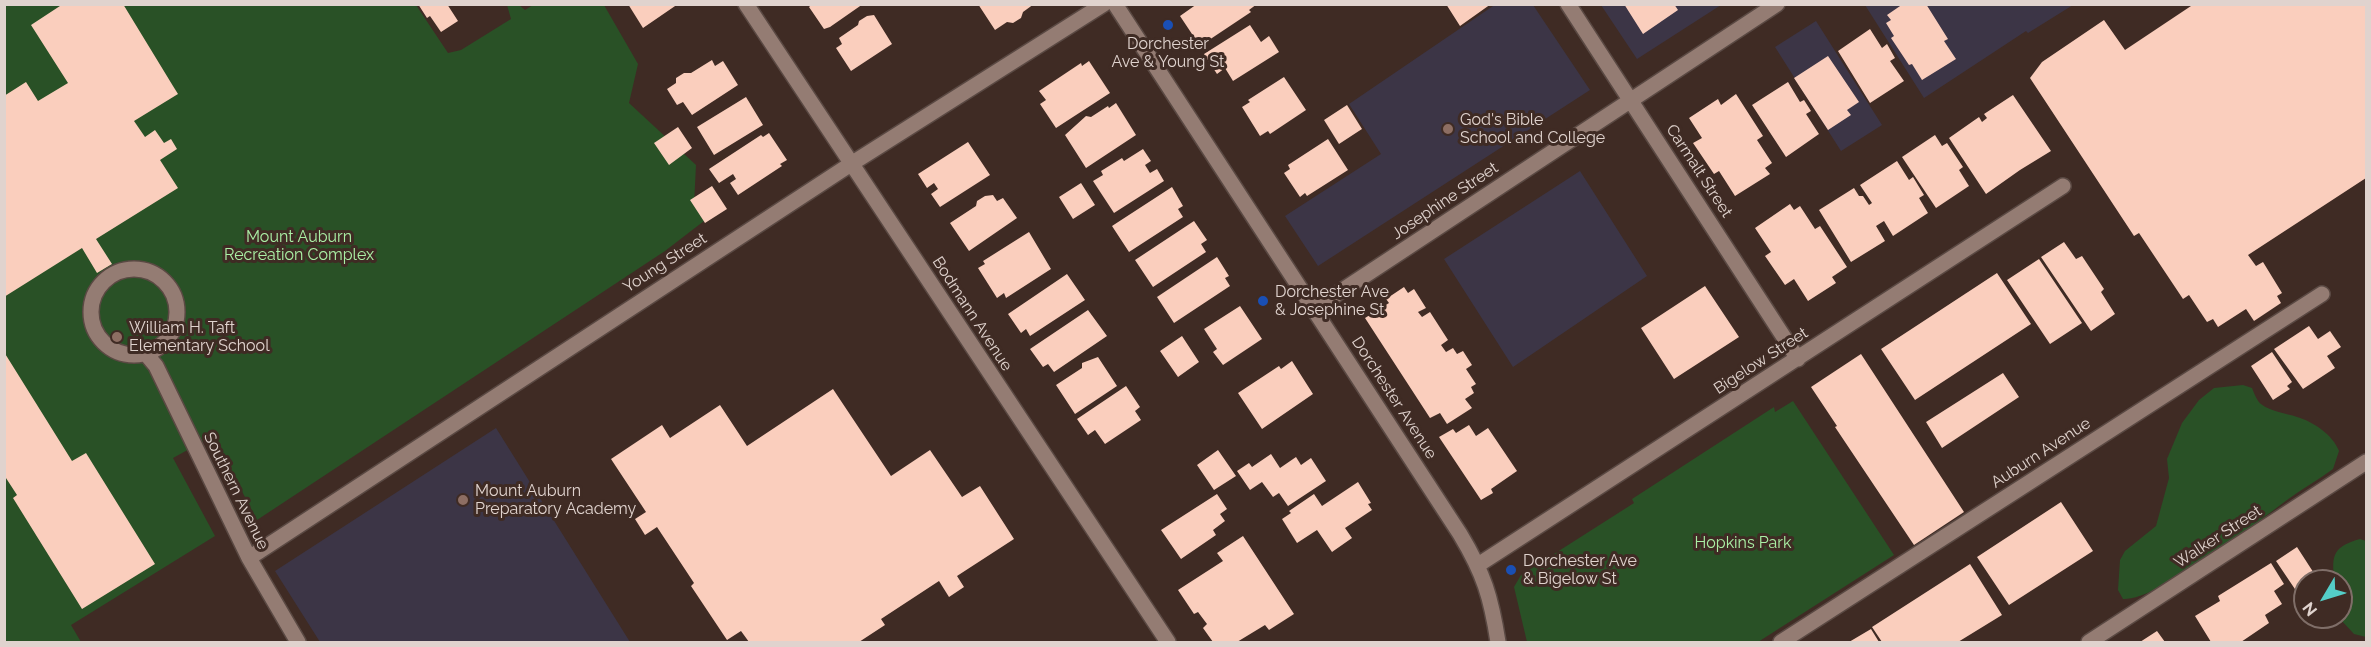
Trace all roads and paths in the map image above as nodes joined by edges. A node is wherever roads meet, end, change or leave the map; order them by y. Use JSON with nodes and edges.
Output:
{"nodes":[{"id":1,"x":746,"y":4,"type":"edge"},
{"id":2,"x":1104,"y":4,"type":"edge"},
{"id":3,"x":1115,"y":4,"type":"edge"},
{"id":4,"x":1568,"y":4,"type":"edge"},
{"id":5,"x":1778,"y":4,"type":"edge"},
{"id":6,"x":1631,"y":99,"type":"junction"},
{"id":7,"x":851,"y":164,"type":"junction"},
{"id":8,"x":2063,"y":186,"type":"dead end"},
{"id":9,"x":2322,"y":294,"type":"dead end"},
{"id":10,"x":1314,"y":309,"type":"junction"},
{"id":11,"x":146,"y":354,"type":"junction"},
{"id":12,"x":1798,"y":359,"type":"junction"},
{"id":13,"x":2367,"y":462,"type":"edge"},
{"id":14,"x":249,"y":558,"type":"junction"},
{"id":15,"x":1478,"y":565,"type":"junction"},
{"id":16,"x":298,"y":642,"type":"edge"},
{"id":17,"x":1168,"y":642,"type":"edge"},
{"id":18,"x":1498,"y":642,"type":"edge"},
{"id":19,"x":1781,"y":642,"type":"edge"},
{"id":20,"x":2089,"y":642,"type":"edge"}],
"edges":[{"from":1,"to":7,"type":"street","name":"Bodmann Avenue"},
{"from":2,"to":7,"type":"street","name":"Young Street"},
{"from":3,"to":10,"type":"street","name":"Dorchester Avenue"},
{"from":4,"to":6,"type":"street","name":"Carmalt Street"},
{"from":5,"to":6,"type":"street","name":"Josephine Street"},
{"from":6,"to":10,"type":"street","name":"Josephine Street"},
{"from":6,"to":12,"type":"street","name":"Carmalt Street"},
{"from":7,"to":14,"type":"street","name":"Young Street"},
{"from":7,"to":17,"type":"street","name":"Bodmann Avenue"},
{"from":8,"to":12,"type":"street","name":"Bigelow Street"},
{"from":9,"to":19,"type":"street","name":"Auburn Avenue"},
{"from":10,"to":15,"type":"street","name":"Dorchester Avenue"},
{"from":11,"to":11,"type":"street"},
{"from":11,"to":14,"type":"street","name":"Southern Avenue"},
{"from":12,"to":15,"type":"street","name":"Bigelow Street"},
{"from":13,"to":20,"type":"street","name":"Walker Street"},
{"from":14,"to":16,"type":"street","name":"Southern Avenue"},
{"from":15,"to":18,"type":"street","name":"Dorchester Avenue"}]}
